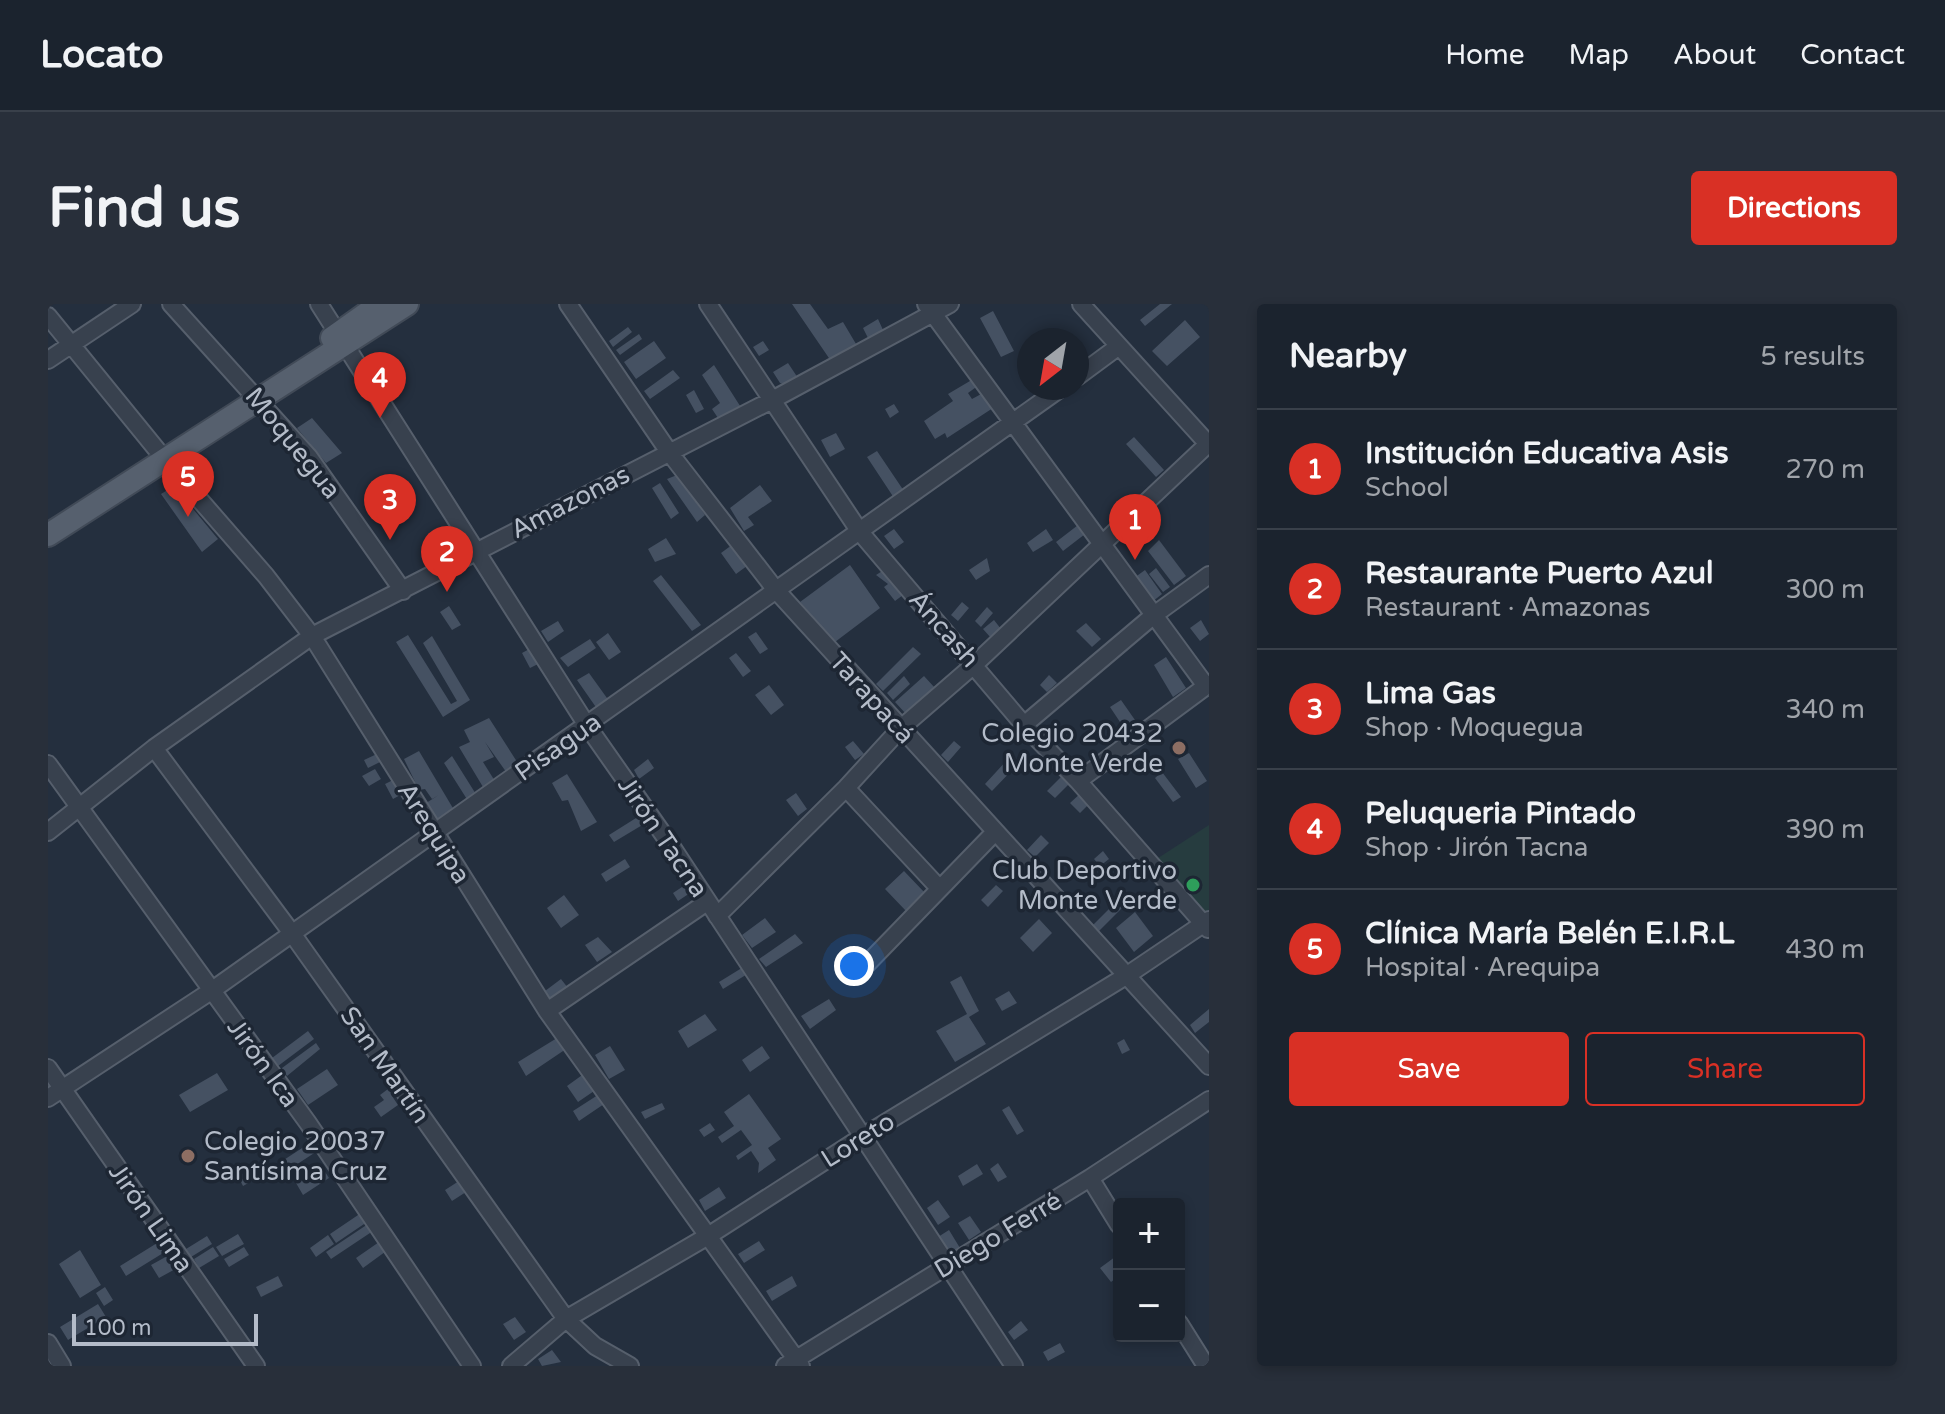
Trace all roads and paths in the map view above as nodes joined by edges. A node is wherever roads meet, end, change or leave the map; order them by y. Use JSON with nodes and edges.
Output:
{"nodes":[{"id":1,"x":132,"y":304,"type":"edge"},
{"id":2,"x":171,"y":304,"type":"edge"},
{"id":3,"x":319,"y":304,"type":"edge"},
{"id":4,"x":380,"y":304,"type":"edge"},
{"id":5,"x":407,"y":304,"type":"edge"},
{"id":6,"x":568,"y":304,"type":"edge"},
{"id":7,"x":708,"y":304,"type":"edge"},
{"id":8,"x":950,"y":304,"type":"edge"},
{"id":9,"x":1081,"y":304,"type":"edge"},
{"id":10,"x":930,"y":309,"type":"edge"},
{"id":11,"x":48,"y":316,"type":"edge"},
{"id":12,"x":342,"y":340,"type":"junction"},
{"id":13,"x":73,"y":345,"type":"junction"},
{"id":14,"x":1119,"y":346,"type":"junction"},
{"id":15,"x":48,"y":360,"type":"edge"},
{"id":16,"x":1089,"y":368,"type":"edge"},
{"id":17,"x":254,"y":394,"type":"junction"},
{"id":18,"x":774,"y":399,"type":"junction"},
{"id":19,"x":1044,"y":400,"type":"edge"},
{"id":20,"x":1011,"y":424,"type":"junction"},
{"id":21,"x":1209,"y":444,"type":"edge"},
{"id":22,"x":669,"y":452,"type":"junction"},
{"id":23,"x":162,"y":456,"type":"junction"},
{"id":24,"x":48,"y":521,"type":"edge"},
{"id":25,"x":860,"y":532,"type":"junction"},
{"id":26,"x":48,"y":535,"type":"edge"},
{"id":27,"x":1102,"y":545,"type":"junction"},
{"id":28,"x":474,"y":550,"type":"junction"},
{"id":29,"x":1209,"y":575,"type":"edge"},
{"id":30,"x":775,"y":589,"type":"junction"},
{"id":31,"x":403,"y":591,"type":"junction"},
{"id":32,"x":1154,"y":615,"type":"junction"},
{"id":33,"x":312,"y":636,"type":"junction"},
{"id":34,"x":975,"y":664,"type":"junction"},
{"id":35,"x":1208,"y":685,"type":"edge"},
{"id":36,"x":1024,"y":725,"type":"junction"},
{"id":37,"x":588,"y":727,"type":"junction"},
{"id":38,"x":900,"y":729,"type":"junction"},
{"id":39,"x":154,"y":748,"type":"junction"},
{"id":40,"x":48,"y":764,"type":"edge"},
{"id":41,"x":1078,"y":781,"type":"junction"},
{"id":42,"x":846,"y":788,"type":"junction"},
{"id":43,"x":78,"y":808,"type":"junction"},
{"id":44,"x":48,"y":832,"type":"edge"},
{"id":45,"x":995,"y":832,"type":"junction"},
{"id":46,"x":434,"y":833,"type":"junction"},
{"id":47,"x":939,"y":888,"type":"junction"},
{"id":48,"x":712,"y":909,"type":"junction"},
{"id":49,"x":1207,"y":925,"type":"edge"},
{"id":50,"x":291,"y":932,"type":"junction"},
{"id":51,"x":867,"y":964,"type":"dead end"},
{"id":52,"x":1126,"y":976,"type":"junction"},
{"id":53,"x":211,"y":991,"type":"junction"},
{"id":54,"x":547,"y":1011,"type":"junction"},
{"id":55,"x":1209,"y":1066,"type":"edge"},
{"id":56,"x":48,"y":1068,"type":"edge"},
{"id":57,"x":55,"y":1093,"type":"edge"},
{"id":58,"x":1209,"y":1100,"type":"edge"},
{"id":59,"x":862,"y":1137,"type":"junction"},
{"id":60,"x":1090,"y":1178,"type":"junction"},
{"id":61,"x":1113,"y":1215,"type":"edge"},
{"id":62,"x":708,"y":1236,"type":"junction"},
{"id":63,"x":946,"y":1266,"type":"junction"},
{"id":64,"x":566,"y":1319,"type":"junction"},
{"id":65,"x":1185,"y":1328,"type":"edge"},
{"id":66,"x":48,"y":1343,"type":"edge"},
{"id":67,"x":1202,"y":1344,"type":"edge"},
{"id":68,"x":794,"y":1364,"type":"edge"},
{"id":69,"x":62,"y":1366,"type":"edge"},
{"id":70,"x":256,"y":1366,"type":"edge"},
{"id":71,"x":472,"y":1366,"type":"edge"},
{"id":72,"x":511,"y":1366,"type":"edge"},
{"id":73,"x":630,"y":1366,"type":"edge"},
{"id":74,"x":1014,"y":1366,"type":"edge"},
{"id":75,"x":1206,"y":1366,"type":"edge"}],
"edges":[{"from":1,"to":13,"type":"street"},
{"from":2,"to":17,"type":"street","name":"Moquegua"},
{"from":3,"to":12,"type":"street","name":"Jirón Tacna"},
{"from":4,"to":12,"type":"main road"},
{"from":5,"to":12,"type":"main road"},
{"from":6,"to":22,"type":"street","name":"Tarapacá"},
{"from":7,"to":18,"type":"street","name":"Áncash"},
{"from":8,"to":10,"type":"street","name":"Amazonas"},
{"from":9,"to":14,"type":"street"},
{"from":10,"to":18,"type":"street","name":"Amazonas"},
{"from":10,"to":20,"type":"street"},
{"from":11,"to":13,"type":"street","name":"Arequipa"},
{"from":12,"to":17,"type":"main road"},
{"from":12,"to":28,"type":"street","name":"Jirón Tacna"},
{"from":13,"to":15,"type":"street"},
{"from":13,"to":23,"type":"street","name":"Arequipa"},
{"from":14,"to":16,"type":"street"},
{"from":14,"to":21,"type":"street"},
{"from":17,"to":23,"type":"main road"},
{"from":17,"to":31,"type":"street","name":"Moquegua"},
{"from":18,"to":22,"type":"street","name":"Amazonas"},
{"from":18,"to":25,"type":"street","name":"Áncash"},
{"from":19,"to":20,"type":"street","name":"Pisagua"},
{"from":20,"to":25,"type":"street","name":"Pisagua"},
{"from":20,"to":27,"type":"street"},
{"from":21,"to":27,"type":"street"},
{"from":22,"to":28,"type":"street","name":"Amazonas"},
{"from":22,"to":30,"type":"street","name":"Tarapacá"},
{"from":23,"to":24,"type":"main road"},
{"from":23,"to":26,"type":"main road"},
{"from":23,"to":33,"type":"street","name":"Arequipa"},
{"from":25,"to":30,"type":"street","name":"Pisagua"},
{"from":25,"to":34,"type":"street","name":"Áncash"},
{"from":27,"to":32,"type":"street"},
{"from":27,"to":34,"type":"street"},
{"from":28,"to":31,"type":"street","name":"Amazonas"},
{"from":28,"to":37,"type":"street","name":"Jirón Tacna"},
{"from":29,"to":32,"type":"street"},
{"from":30,"to":37,"type":"street","name":"Pisagua"},
{"from":30,"to":38,"type":"street","name":"Tarapacá"},
{"from":31,"to":33,"type":"street","name":"Amazonas"},
{"from":32,"to":35,"type":"street"},
{"from":32,"to":36,"type":"street"},
{"from":33,"to":39,"type":"street","name":"Amazonas"},
{"from":33,"to":46,"type":"street","name":"Arequipa"},
{"from":34,"to":36,"type":"street","name":"Áncash"},
{"from":34,"to":38,"type":"street"},
{"from":35,"to":41,"type":"street"},
{"from":36,"to":41,"type":"street","name":"Áncash"},
{"from":37,"to":46,"type":"street","name":"Pisagua"},
{"from":37,"to":48,"type":"street","name":"Jirón Tacna"},
{"from":38,"to":42,"type":"street"},
{"from":38,"to":45,"type":"street","name":"Tarapacá"},
{"from":39,"to":43,"type":"street","name":"Amazonas"},
{"from":39,"to":50,"type":"street","name":"San Martín"},
{"from":40,"to":43,"type":"street","name":"Jirón Ica"},
{"from":41,"to":49,"type":"street","name":"Áncash"},
{"from":42,"to":47,"type":"street"},
{"from":42,"to":48,"type":"street"},
{"from":43,"to":44,"type":"street","name":"Amazonas"},
{"from":43,"to":53,"type":"street","name":"Jirón Ica"},
{"from":45,"to":47,"type":"street"},
{"from":45,"to":52,"type":"street","name":"Tarapacá"},
{"from":46,"to":50,"type":"street","name":"Pisagua"},
{"from":46,"to":54,"type":"street","name":"Arequipa"},
{"from":47,"to":51,"type":"street"},
{"from":48,"to":54,"type":"street"},
{"from":48,"to":59,"type":"street","name":"Jirón Tacna"},
{"from":49,"to":52,"type":"street","name":"Loreto"},
{"from":50,"to":53,"type":"street","name":"Pisagua"},
{"from":50,"to":64,"type":"street","name":"San Martín"},
{"from":52,"to":55,"type":"street","name":"Tarapacá"},
{"from":52,"to":59,"type":"street","name":"Loreto"},
{"from":53,"to":57,"type":"street","name":"Pisagua"},
{"from":53,"to":71,"type":"street","name":"Jirón Ica"},
{"from":54,"to":62,"type":"street","name":"Arequipa"},
{"from":56,"to":57,"type":"street","name":"Jirón Lima"},
{"from":57,"to":70,"type":"street","name":"Jirón Lima"},
{"from":58,"to":60,"type":"street","name":"Diego Ferré"},
{"from":59,"to":62,"type":"street","name":"Loreto"},
{"from":59,"to":63,"type":"street","name":"Jirón Tacna"},
{"from":60,"to":61,"type":"street"},
{"from":60,"to":63,"type":"street","name":"Diego Ferré"},
{"from":62,"to":64,"type":"street","name":"Loreto"},
{"from":62,"to":68,"type":"street","name":"Arequipa"},
{"from":63,"to":68,"type":"street","name":"Diego Ferré"},
{"from":63,"to":74,"type":"street","name":"Jirón Tacna"},
{"from":64,"to":72,"type":"street","name":"Loreto"},
{"from":64,"to":73,"type":"street","name":"San Martín"},
{"from":65,"to":67,"type":"street"},
{"from":66,"to":69,"type":"street"},
{"from":67,"to":75,"type":"street"}]}
